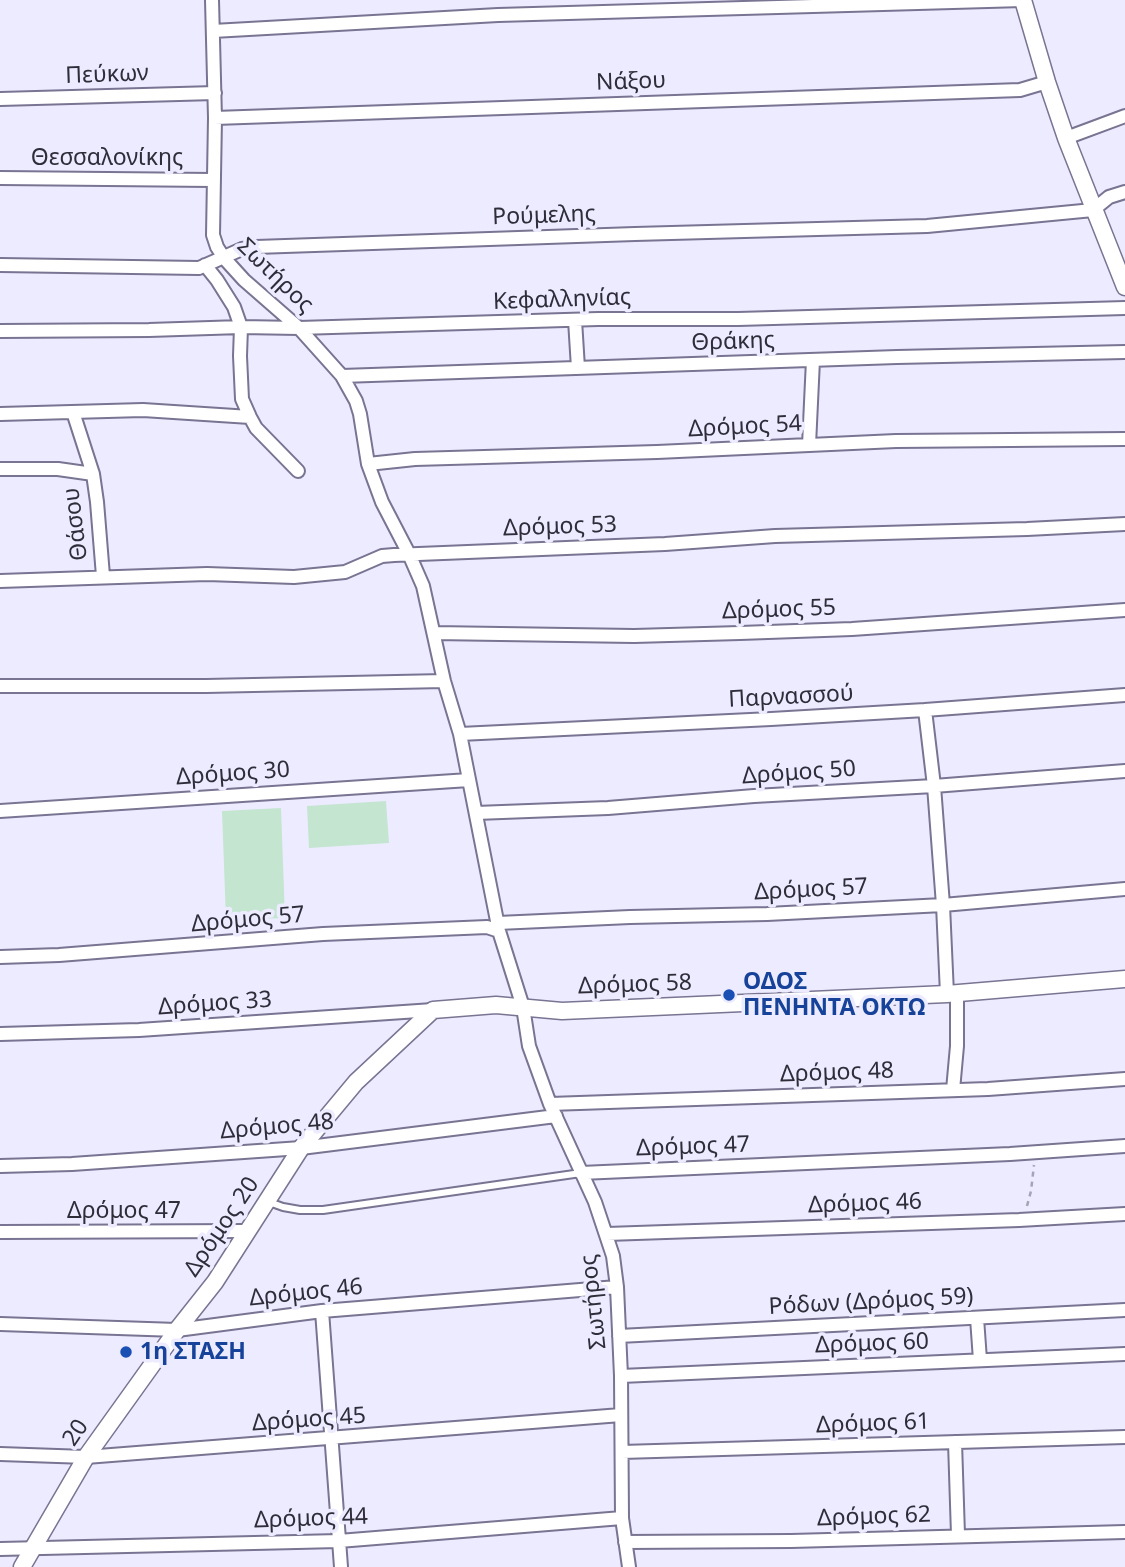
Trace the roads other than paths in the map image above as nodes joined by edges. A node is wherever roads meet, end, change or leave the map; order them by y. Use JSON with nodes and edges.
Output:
{"nodes":[{"id":1,"x":212,"y":0,"type":"edge"},
{"id":2,"x":1023,"y":0,"type":"edge"},
{"id":3,"x":774,"y":4,"type":"edge"},
{"id":4,"x":213,"y":31,"type":"junction"},
{"id":5,"x":1047,"y":82,"type":"junction"},
{"id":6,"x":215,"y":93,"type":"junction"},
{"id":7,"x":0,"y":99,"type":"edge"},
{"id":8,"x":1125,"y":116,"type":"edge"},
{"id":9,"x":215,"y":118,"type":"junction"},
{"id":10,"x":1066,"y":138,"type":"junction"},
{"id":11,"x":0,"y":178,"type":"edge"},
{"id":12,"x":214,"y":180,"type":"junction"},
{"id":13,"x":1125,"y":192,"type":"edge"},
{"id":14,"x":1093,"y":210,"type":"junction"},
{"id":15,"x":223,"y":258,"type":"junction"},
{"id":16,"x":0,"y":265,"type":"edge"},
{"id":17,"x":205,"y":265,"type":"junction"},
{"id":18,"x":1125,"y":287,"type":"edge"},
{"id":19,"x":1125,"y":308,"type":"edge"},
{"id":20,"x":575,"y":320,"type":"junction"},
{"id":21,"x":241,"y":327,"type":"junction"},
{"id":22,"x":299,"y":328,"type":"junction"},
{"id":23,"x":0,"y":331,"type":"edge"},
{"id":24,"x":1125,"y":352,"type":"edge"},
{"id":25,"x":813,"y":360,"type":"junction"},
{"id":26,"x":578,"y":368,"type":"junction"},
{"id":27,"x":342,"y":376,"type":"junction"},
{"id":28,"x":73,"y":412,"type":"junction"},
{"id":29,"x":0,"y":414,"type":"edge"},
{"id":30,"x":250,"y":417,"type":"junction"},
{"id":31,"x":1125,"y":439,"type":"edge"},
{"id":32,"x":809,"y":445,"type":"junction"},
{"id":33,"x":368,"y":464,"type":"junction"},
{"id":34,"x":0,"y":470,"type":"edge"},
{"id":35,"x":299,"y":471,"type":"dead end"},
{"id":36,"x":93,"y":474,"type":"junction"},
{"id":37,"x":1125,"y":524,"type":"edge"},
{"id":38,"x":409,"y":554,"type":"junction"},
{"id":39,"x":103,"y":576,"type":"junction"},
{"id":40,"x":0,"y":581,"type":"edge"},
{"id":41,"x":1125,"y":610,"type":"edge"},
{"id":42,"x":434,"y":633,"type":"junction"},
{"id":43,"x":444,"y":681,"type":"junction"},
{"id":44,"x":0,"y":686,"type":"edge"},
{"id":45,"x":1125,"y":695,"type":"edge"},
{"id":46,"x":925,"y":710,"type":"junction"},
{"id":47,"x":460,"y":734,"type":"junction"},
{"id":48,"x":1125,"y":771,"type":"edge"},
{"id":49,"x":469,"y":780,"type":"junction"},
{"id":50,"x":934,"y":786,"type":"junction"},
{"id":51,"x":0,"y":811,"type":"edge"},
{"id":52,"x":476,"y":813,"type":"junction"},
{"id":53,"x":1125,"y":889,"type":"edge"},
{"id":54,"x":943,"y":905,"type":"junction"},
{"id":55,"x":498,"y":927,"type":"junction"},
{"id":56,"x":0,"y":957,"type":"edge"},
{"id":57,"x":1125,"y":979,"type":"edge"},
{"id":58,"x":952,"y":994,"type":"junction"},
{"id":59,"x":523,"y":1007,"type":"junction"},
{"id":60,"x":433,"y":1010,"type":"junction"},
{"id":61,"x":0,"y":1034,"type":"edge"},
{"id":62,"x":1125,"y":1079,"type":"edge"},
{"id":63,"x":953,"y":1090,"type":"junction"},
{"id":64,"x":553,"y":1110,"type":"junction"},
{"id":65,"x":1125,"y":1146,"type":"edge"},
{"id":66,"x":301,"y":1148,"type":"junction"},
{"id":67,"x":0,"y":1166,"type":"edge"},
{"id":68,"x":581,"y":1172,"type":"junction"},
{"id":69,"x":267,"y":1201,"type":"junction"},
{"id":70,"x":1125,"y":1214,"type":"edge"},
{"id":71,"x":248,"y":1231,"type":"junction"},
{"id":72,"x":0,"y":1232,"type":"edge"},
{"id":73,"x":607,"y":1234,"type":"junction"},
{"id":74,"x":617,"y":1287,"type":"junction"},
{"id":75,"x":1125,"y":1310,"type":"edge"},
{"id":76,"x":321,"y":1311,"type":"junction"},
{"id":77,"x":977,"y":1318,"type":"junction"},
{"id":78,"x":0,"y":1324,"type":"edge"},
{"id":79,"x":177,"y":1330,"type":"junction"},
{"id":80,"x":619,"y":1336,"type":"junction"},
{"id":81,"x":1125,"y":1354,"type":"edge"},
{"id":82,"x":980,"y":1360,"type":"junction"},
{"id":83,"x":621,"y":1376,"type":"junction"},
{"id":84,"x":621,"y":1415,"type":"junction"},
{"id":85,"x":1125,"y":1437,"type":"edge"},
{"id":86,"x":330,"y":1439,"type":"junction"},
{"id":87,"x":956,"y":1442,"type":"junction"},
{"id":88,"x":622,"y":1452,"type":"junction"},
{"id":89,"x":0,"y":1454,"type":"edge"},
{"id":90,"x":86,"y":1457,"type":"junction"},
{"id":91,"x":622,"y":1518,"type":"junction"},
{"id":92,"x":1125,"y":1532,"type":"edge"},
{"id":93,"x":958,"y":1535,"type":"junction"},
{"id":94,"x":339,"y":1541,"type":"junction"},
{"id":95,"x":625,"y":1542,"type":"junction"},
{"id":96,"x":33,"y":1548,"type":"junction"},
{"id":97,"x":0,"y":1549,"type":"edge"},
{"id":98,"x":22,"y":1567,"type":"edge"},
{"id":99,"x":341,"y":1567,"type":"edge"},
{"id":100,"x":629,"y":1567,"type":"edge"}],
"edges":[{"from":1,"to":4,"type":"street","name":"Σωτήρος"},
{"from":2,"to":3,"type":"street"},
{"from":2,"to":5,"type":"street"},
{"from":3,"to":4,"type":"street"},
{"from":4,"to":6,"type":"street","name":"Σωτήρος"},
{"from":5,"to":9,"type":"street","name":"Νάξου"},
{"from":5,"to":10,"type":"street"},
{"from":6,"to":7,"type":"street","name":"Πεύκων"},
{"from":6,"to":9,"type":"street","name":"Σωτήρος"},
{"from":8,"to":10,"type":"street"},
{"from":9,"to":12,"type":"street","name":"Σωτήρος"},
{"from":10,"to":14,"type":"street"},
{"from":11,"to":12,"type":"street","name":"Θεσσαλονίκης"},
{"from":12,"to":15,"type":"street","name":"Σωτήρος"},
{"from":13,"to":14,"type":"street"},
{"from":14,"to":15,"type":"street","name":"Ρούμελης"},
{"from":14,"to":18,"type":"street"},
{"from":15,"to":17,"type":"street","name":"Ρούμελης"},
{"from":15,"to":22,"type":"street","name":"Σωτήρος"},
{"from":16,"to":17,"type":"street","name":"Ρούμελης"},
{"from":17,"to":21,"type":"street"},
{"from":19,"to":20,"type":"street","name":"Κεφαλληνίας"},
{"from":20,"to":22,"type":"street","name":"Κεφαλληνίας"},
{"from":20,"to":26,"type":"street"},
{"from":21,"to":22,"type":"street","name":"Κεφαλληνίας"},
{"from":21,"to":23,"type":"street","name":"Κεφαλληνίας"},
{"from":21,"to":30,"type":"street"},
{"from":22,"to":27,"type":"street","name":"Σωτήρος"},
{"from":24,"to":25,"type":"street","name":"Θράκης"},
{"from":25,"to":26,"type":"street","name":"Θράκης"},
{"from":25,"to":32,"type":"street"},
{"from":26,"to":27,"type":"street","name":"Θράκης"},
{"from":27,"to":33,"type":"street","name":"Σωτήρος"},
{"from":28,"to":29,"type":"street"},
{"from":28,"to":30,"type":"street"},
{"from":28,"to":36,"type":"street"},
{"from":30,"to":35,"type":"street"},
{"from":31,"to":32,"type":"street","name":"Δρόμος 54"},
{"from":32,"to":33,"type":"street","name":"Δρόμος 54"},
{"from":33,"to":38,"type":"street","name":"Σωτήρος"},
{"from":34,"to":36,"type":"street","name":"Θάσου"},
{"from":36,"to":39,"type":"street","name":"Θάσου"},
{"from":37,"to":38,"type":"street","name":"Δρόμος 53"},
{"from":38,"to":39,"type":"street","name":"Δρόμος 53"},
{"from":38,"to":42,"type":"street","name":"Σωτήρος"},
{"from":39,"to":40,"type":"street","name":"Δρόμος 53"},
{"from":41,"to":42,"type":"street","name":"Δρόμος 55"},
{"from":42,"to":43,"type":"street","name":"Σωτήρος"},
{"from":43,"to":44,"type":"street"},
{"from":43,"to":47,"type":"street","name":"Σωτήρος"},
{"from":45,"to":46,"type":"street","name":"Παρνασσού"},
{"from":46,"to":47,"type":"street","name":"Παρνασσού"},
{"from":46,"to":50,"type":"street"},
{"from":47,"to":49,"type":"street","name":"Σωτήρος"},
{"from":48,"to":50,"type":"street","name":"Δρόμος 50"},
{"from":49,"to":51,"type":"street","name":"Δρόμος 30"},
{"from":49,"to":52,"type":"street","name":"Σωτήρος"},
{"from":50,"to":52,"type":"street","name":"Δρόμος 50"},
{"from":50,"to":54,"type":"street"},
{"from":52,"to":55,"type":"street","name":"Σωτήρος"},
{"from":53,"to":54,"type":"street","name":"Δρόμος 57"},
{"from":54,"to":55,"type":"street","name":"Δρόμος 57"},
{"from":54,"to":58,"type":"street"},
{"from":55,"to":56,"type":"street","name":"Δρόμος 57"},
{"from":55,"to":59,"type":"street","name":"Σωτήρος"},
{"from":57,"to":58,"type":"street","name":"Δρόμος 58"},
{"from":58,"to":59,"type":"street","name":"Δρόμος 58"},
{"from":58,"to":63,"type":"street"},
{"from":59,"to":60,"type":"street","name":"Δρόμος 58"},
{"from":59,"to":64,"type":"street","name":"Σωτήρος"},
{"from":60,"to":61,"type":"street","name":"Δρόμος 33"},
{"from":60,"to":66,"type":"street"},
{"from":62,"to":63,"type":"street","name":"Δρόμος 48"},
{"from":63,"to":64,"type":"street","name":"Δρόμος 48"},
{"from":64,"to":66,"type":"street","name":"Δρόμος 48"},
{"from":64,"to":68,"type":"street","name":"Σωτήρος"},
{"from":65,"to":68,"type":"street","name":"Δρόμος 47"},
{"from":66,"to":67,"type":"street","name":"Δρόμος 48"},
{"from":66,"to":69,"type":"street","name":"Δρόμος 20"},
{"from":68,"to":69,"type":"lane","name":"Δρόμος 47"},
{"from":68,"to":73,"type":"street","name":"Σωτήρος"},
{"from":69,"to":71,"type":"street","name":"Δρόμος 20"},
{"from":70,"to":73,"type":"street","name":"Δρόμος 46"},
{"from":71,"to":72,"type":"street","name":"Δρόμος 47"},
{"from":71,"to":79,"type":"street","name":"Δρόμος 20"},
{"from":73,"to":74,"type":"street","name":"Σωτήρος"},
{"from":74,"to":76,"type":"street","name":"Δρόμος 46"},
{"from":74,"to":80,"type":"street","name":"Σωτήρος"},
{"from":75,"to":77,"type":"street","name":"Ρόδων (Δρόμος 59)"},
{"from":76,"to":79,"type":"street","name":"Δρόμος 46"},
{"from":76,"to":86,"type":"street"},
{"from":77,"to":80,"type":"street","name":"Ρόδων (Δρόμος 59)"},
{"from":77,"to":82,"type":"street"},
{"from":78,"to":79,"type":"street","name":"Δρόμος 46"},
{"from":79,"to":90,"type":"street","name":"20"},
{"from":80,"to":83,"type":"street","name":"Σωτήρος"},
{"from":81,"to":82,"type":"street","name":"Δρόμος 60"},
{"from":82,"to":83,"type":"street","name":"Δρόμος 60"},
{"from":83,"to":84,"type":"street","name":"Σωτήρος"},
{"from":84,"to":86,"type":"street","name":"Δρόμος 45"},
{"from":84,"to":88,"type":"street","name":"Σωτήρος"},
{"from":85,"to":87,"type":"street","name":"Δρόμος 61"},
{"from":86,"to":90,"type":"street","name":"Δρόμος 45"},
{"from":86,"to":94,"type":"street"},
{"from":87,"to":88,"type":"street","name":"Δρόμος 61"},
{"from":87,"to":93,"type":"street"},
{"from":88,"to":91,"type":"street","name":"Σωτήρος"},
{"from":89,"to":90,"type":"street","name":"Δρόμος 45"},
{"from":90,"to":96,"type":"street","name":"20"},
{"from":91,"to":94,"type":"street","name":"Δρόμος 44"},
{"from":91,"to":95,"type":"street","name":"Σωτήρος"},
{"from":92,"to":93,"type":"street","name":"Δρόμος 62"},
{"from":93,"to":95,"type":"street","name":"Δρόμος 62"},
{"from":94,"to":96,"type":"street","name":"Δρόμος 44"},
{"from":94,"to":99,"type":"street"},
{"from":95,"to":100,"type":"street","name":"Σωτήρος"},
{"from":96,"to":97,"type":"street","name":"Δρόμος 44"},
{"from":96,"to":98,"type":"street","name":"20"}]}
